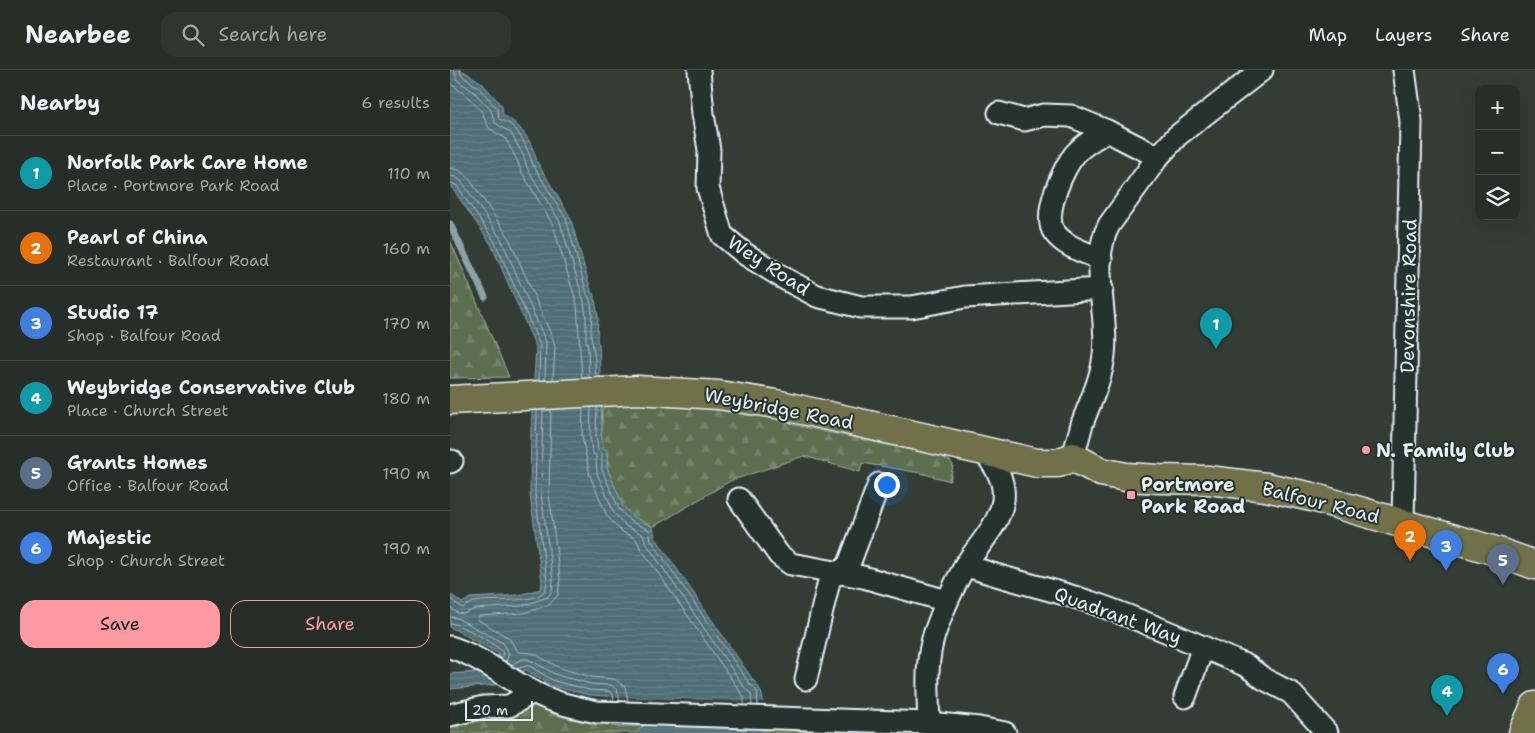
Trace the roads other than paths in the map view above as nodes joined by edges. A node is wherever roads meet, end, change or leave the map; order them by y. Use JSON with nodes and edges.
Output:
{"nodes":[{"id":1,"x":699,"y":70,"type":"edge"},
{"id":2,"x":1404,"y":70,"type":"edge"},
{"id":3,"x":1257,"y":72,"type":"edge"},
{"id":4,"x":999,"y":113,"type":"dead end"},
{"id":5,"x":1108,"y":132,"type":"junction"},
{"id":6,"x":1158,"y":157,"type":"junction"},
{"id":7,"x":1101,"y":259,"type":"junction"},
{"id":8,"x":1102,"y":289,"type":"junction"},
{"id":9,"x":450,"y":400,"type":"edge"},
{"id":10,"x":984,"y":452,"type":"junction"},
{"id":11,"x":1073,"y":458,"type":"junction"},
{"id":12,"x":879,"y":484,"type":"dead end"},
{"id":13,"x":739,"y":499,"type":"dead end"},
{"id":14,"x":1403,"y":523,"type":"junction"},
{"id":15,"x":1535,"y":564,"type":"edge"},
{"id":16,"x":965,"y":565,"type":"junction"},
{"id":17,"x":840,"y":573,"type":"junction"},
{"id":18,"x":946,"y":600,"type":"junction"},
{"id":19,"x":450,"y":647,"type":"edge"},
{"id":20,"x":1203,"y":647,"type":"junction"},
{"id":21,"x":806,"y":679,"type":"dead end"},
{"id":22,"x":530,"y":691,"type":"junction"},
{"id":23,"x":1185,"y":697,"type":"dead end"},
{"id":24,"x":1535,"y":706,"type":"edge"},
{"id":25,"x":450,"y":716,"type":"edge"},
{"id":26,"x":929,"y":723,"type":"junction"},
{"id":27,"x":1005,"y":733,"type":"edge"},
{"id":28,"x":1328,"y":733,"type":"edge"},
{"id":29,"x":1523,"y":733,"type":"edge"}],
"edges":[{"from":1,"to":8,"type":"street","name":"Wey Road"},
{"from":2,"to":14,"type":"street","name":"Devonshire Road"},
{"from":3,"to":6,"type":"street"},
{"from":4,"to":5,"type":"street"},
{"from":5,"to":6,"type":"street"},
{"from":5,"to":7,"type":"street"},
{"from":6,"to":7,"type":"street"},
{"from":7,"to":8,"type":"street"},
{"from":8,"to":11,"type":"street"},
{"from":9,"to":10,"type":"main road","name":"Weybridge Road"},
{"from":10,"to":11,"type":"main road","name":"Weybridge Road"},
{"from":10,"to":16,"type":"street"},
{"from":11,"to":14,"type":"main road","name":"Balfour Road"},
{"from":12,"to":17,"type":"street"},
{"from":13,"to":17,"type":"street"},
{"from":14,"to":15,"type":"main road","name":"Balfour Road"},
{"from":16,"to":18,"type":"street"},
{"from":16,"to":20,"type":"street","name":"Quadrant Way"},
{"from":17,"to":18,"type":"street"},
{"from":17,"to":21,"type":"street"},
{"from":18,"to":26,"type":"street"},
{"from":19,"to":22,"type":"street"},
{"from":20,"to":23,"type":"street"},
{"from":20,"to":28,"type":"street","name":"Quadrant Way"},
{"from":22,"to":25,"type":"street"},
{"from":22,"to":26,"type":"street"},
{"from":24,"to":29,"type":"main road"},
{"from":26,"to":27,"type":"street"}]}
